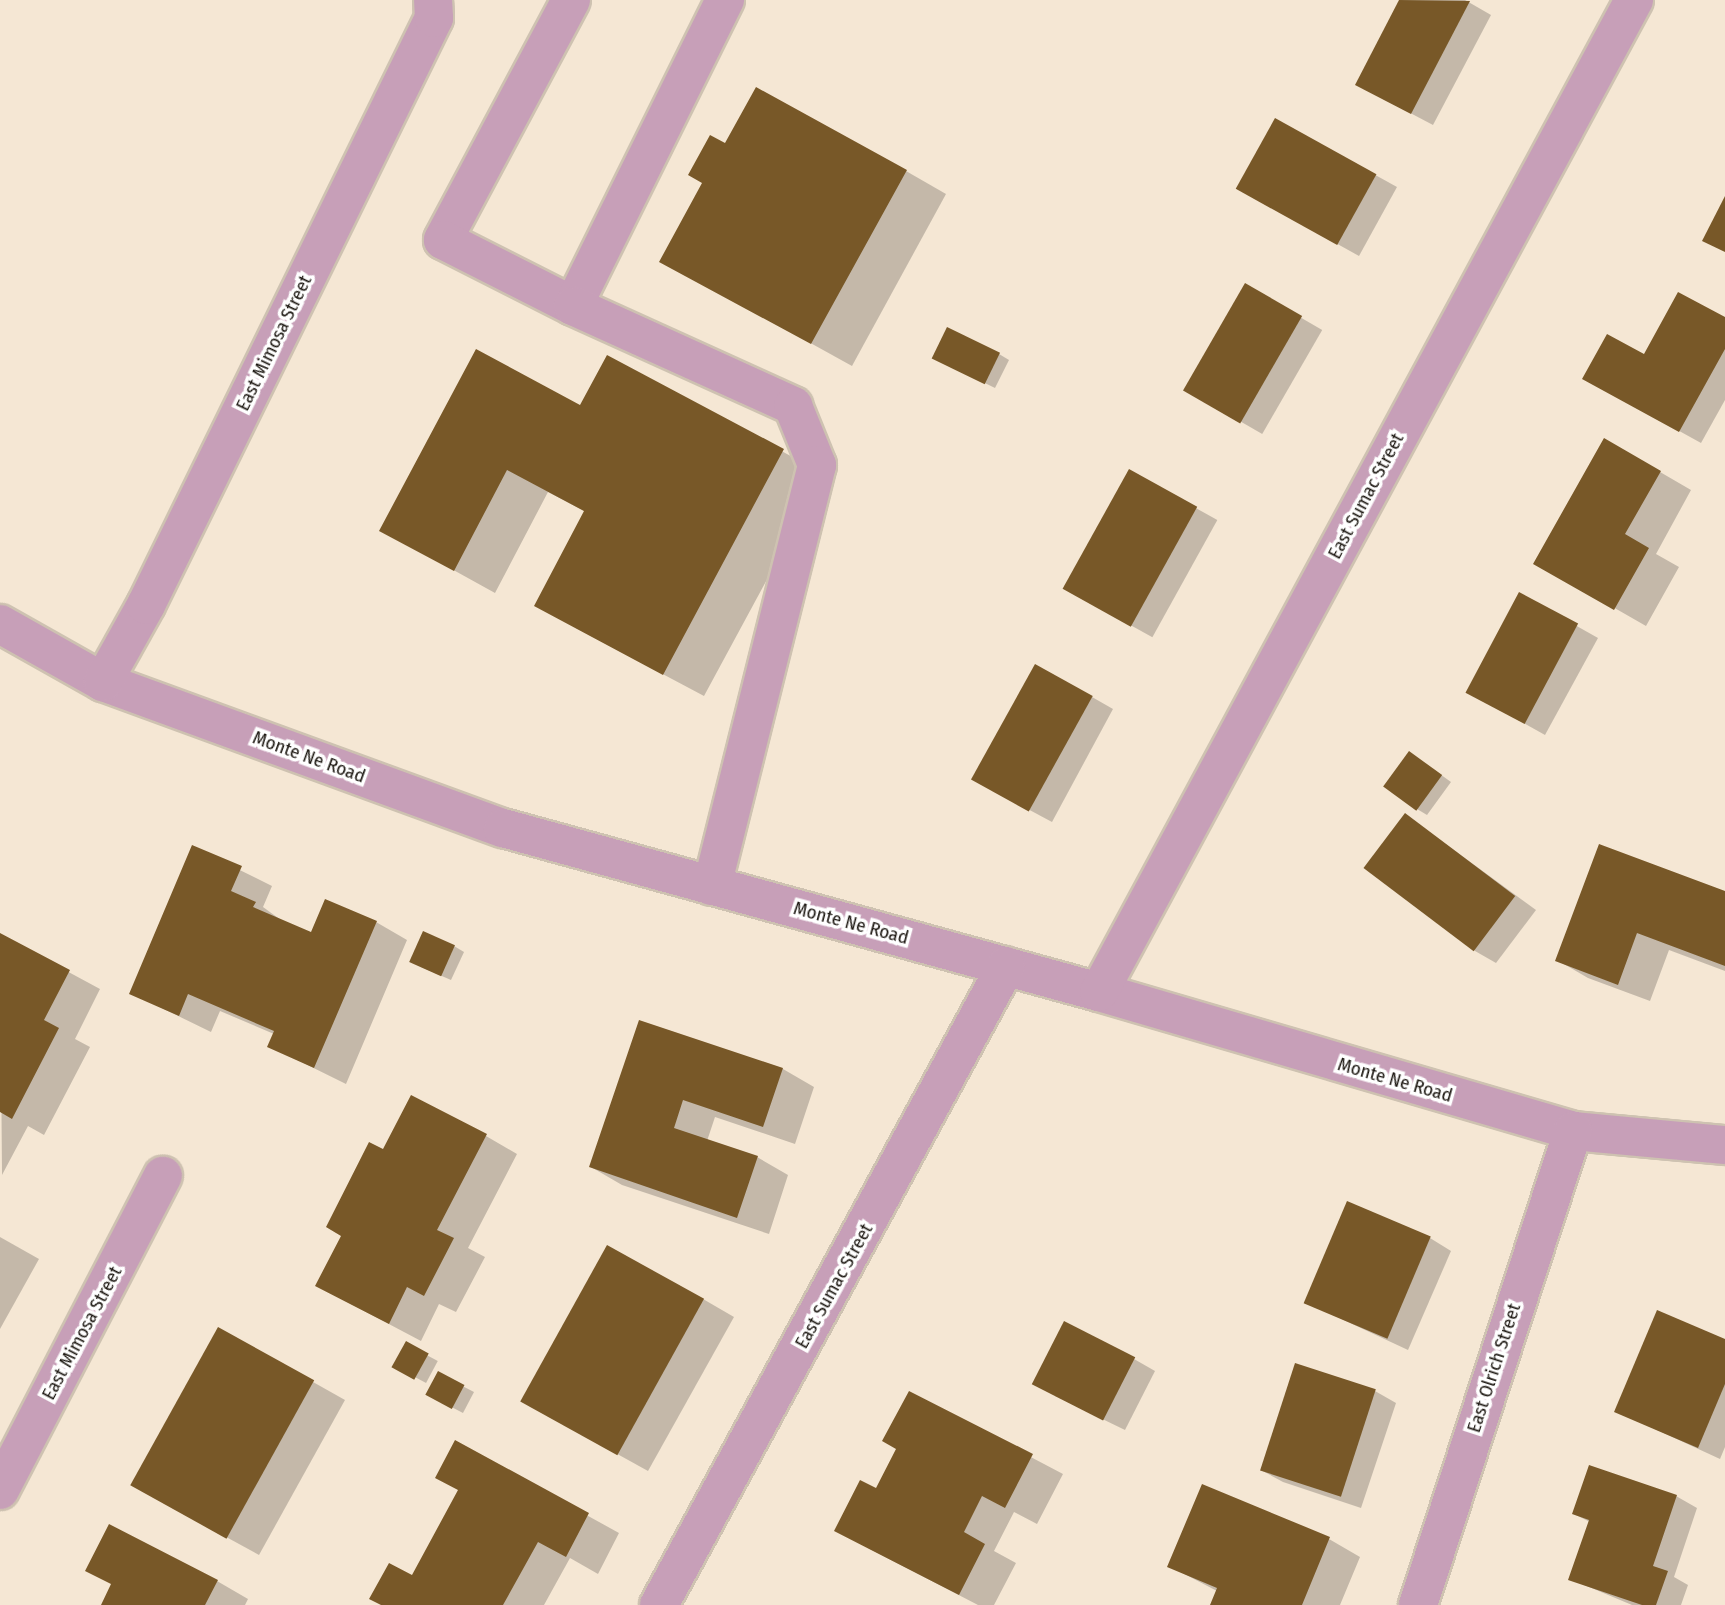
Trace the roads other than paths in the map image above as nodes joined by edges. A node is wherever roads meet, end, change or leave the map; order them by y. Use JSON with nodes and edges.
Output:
{"nodes":[{"id":1,"x":433,"y":0,"type":"edge"},
{"id":2,"x":571,"y":0,"type":"edge"},
{"id":3,"x":725,"y":0,"type":"edge"},
{"id":4,"x":1633,"y":0,"type":"edge"},
{"id":5,"x":573,"y":306,"type":"junction"},
{"id":6,"x":0,"y":624,"type":"edge"},
{"id":7,"x":103,"y":682,"type":"junction"},
{"id":8,"x":712,"y":886,"type":"junction"},
{"id":9,"x":1006,"y":966,"type":"junction"},
{"id":10,"x":1099,"y":992,"type":"junction"},
{"id":11,"x":1573,"y":1131,"type":"junction"},
{"id":12,"x":1725,"y":1145,"type":"edge"},
{"id":13,"x":163,"y":1177,"type":"dead end"},
{"id":14,"x":0,"y":1490,"type":"edge"},
{"id":15,"x":659,"y":1605,"type":"edge"},
{"id":16,"x":1418,"y":1605,"type":"edge"}],
"edges":[{"from":1,"to":7,"type":"street","name":"East Mimosa Street"},
{"from":2,"to":5,"type":"street"},
{"from":3,"to":5,"type":"street"},
{"from":4,"to":10,"type":"street","name":"East Sumac Street"},
{"from":5,"to":8,"type":"street"},
{"from":6,"to":7,"type":"street","name":"Monte Ne Road"},
{"from":7,"to":8,"type":"street","name":"Monte Ne Road"},
{"from":8,"to":9,"type":"street","name":"Monte Ne Road"},
{"from":9,"to":10,"type":"street","name":"Monte Ne Road"},
{"from":9,"to":15,"type":"street","name":"East Sumac Street"},
{"from":10,"to":11,"type":"street","name":"Monte Ne Road"},
{"from":11,"to":12,"type":"street","name":"Monte Ne Road"},
{"from":11,"to":16,"type":"street","name":"East Olrich Street"},
{"from":13,"to":14,"type":"street","name":"East Mimosa Street"}]}
